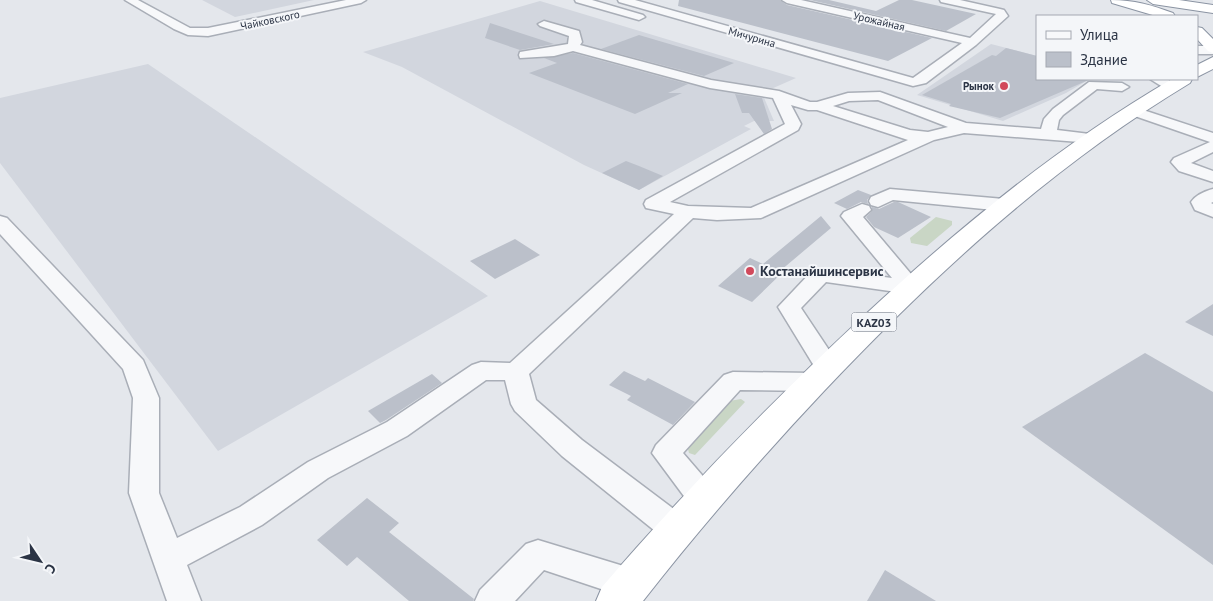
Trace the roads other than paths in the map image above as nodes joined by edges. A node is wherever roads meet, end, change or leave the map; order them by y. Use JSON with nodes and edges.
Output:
{"nodes":[{"id":1,"x":130,"y":0,"type":"edge"},
{"id":2,"x":362,"y":0,"type":"edge"},
{"id":3,"x":580,"y":0,"type":"edge"},
{"id":4,"x":623,"y":0,"type":"edge"},
{"id":5,"x":787,"y":0,"type":"edge"},
{"id":6,"x":945,"y":0,"type":"edge"},
{"id":7,"x":981,"y":0,"type":"edge"},
{"id":8,"x":1117,"y":0,"type":"edge"},
{"id":9,"x":1153,"y":0,"type":"edge"},
{"id":10,"x":1213,"y":9,"type":"edge"},
{"id":11,"x":1000,"y":12,"type":"junction"},
{"id":12,"x":1165,"y":15,"type":"edge"},
{"id":13,"x":1187,"y":15,"type":"edge"},
{"id":14,"x":544,"y":24,"type":"dead end"},
{"id":15,"x":1198,"y":31,"type":"edge"},
{"id":16,"x":1198,"y":32,"type":"edge"},
{"id":17,"x":1213,"y":37,"type":"edge"},
{"id":18,"x":972,"y":42,"type":"junction"},
{"id":19,"x":573,"y":47,"type":"junction"},
{"id":20,"x":1213,"y":49,"type":"edge"},
{"id":21,"x":1198,"y":50,"type":"edge"},
{"id":22,"x":525,"y":55,"type":"dead end"},
{"id":23,"x":1213,"y":62,"type":"edge"},
{"id":24,"x":1198,"y":71,"type":"edge"},
{"id":25,"x":908,"y":81,"type":"junction"},
{"id":26,"x":1171,"y":81,"type":"edge"},
{"id":27,"x":779,"y":95,"type":"junction"},
{"id":28,"x":883,"y":97,"type":"junction"},
{"id":29,"x":1128,"y":99,"type":"junction"},
{"id":30,"x":818,"y":106,"type":"junction"},
{"id":31,"x":964,"y":128,"type":"junction"},
{"id":32,"x":1048,"y":134,"type":"junction"},
{"id":33,"x":928,"y":137,"type":"junction"},
{"id":34,"x":1092,"y":138,"type":"junction"},
{"id":35,"x":1213,"y":138,"type":"edge"},
{"id":36,"x":1213,"y":146,"type":"edge"},
{"id":37,"x":1213,"y":177,"type":"edge"},
{"id":38,"x":1213,"y":194,"type":"edge"},
{"id":39,"x":1004,"y":205,"type":"junction"},
{"id":40,"x":1213,"y":211,"type":"edge"},
{"id":41,"x":688,"y":212,"type":"junction"},
{"id":42,"x":0,"y":222,"type":"edge"},
{"id":43,"x":911,"y":287,"type":"junction"},
{"id":44,"x":516,"y":372,"type":"junction"},
{"id":45,"x":821,"y":375,"type":"junction"},
{"id":46,"x":703,"y":498,"type":"junction"},
{"id":47,"x":676,"y":530,"type":"junction"},
{"id":48,"x":168,"y":559,"type":"junction"},
{"id":49,"x":624,"y":592,"type":"edge"},
{"id":50,"x":184,"y":601,"type":"edge"},
{"id":51,"x":492,"y":601,"type":"edge"}],
"edges":[{"from":1,"to":2,"type":"street","name":"Чайковского"},
{"from":3,"to":28,"type":"street"},
{"from":4,"to":25,"type":"street","name":"Мичурина"},
{"from":5,"to":18,"type":"street","name":"Урожайная"},
{"from":6,"to":11,"type":"street"},
{"from":7,"to":11,"type":"street"},
{"from":8,"to":12,"type":"highway"},
{"from":9,"to":10,"type":"highway"},
{"from":10,"to":13,"type":"highway"},
{"from":11,"to":18,"type":"street"},
{"from":14,"to":19,"type":"street"},
{"from":15,"to":17,"type":"highway"},
{"from":16,"to":20,"type":"highway"},
{"from":18,"to":25,"type":"street"},
{"from":19,"to":22,"type":"street"},
{"from":19,"to":27,"type":"street"},
{"from":20,"to":21,"type":"street"},
{"from":23,"to":24,"type":"highway"},
{"from":25,"to":28,"type":"street"},
{"from":26,"to":29,"type":"highway","number":"KАZ03"},
{"from":27,"to":30,"type":"street"},
{"from":27,"to":41,"type":"street"},
{"from":28,"to":30,"type":"street"},
{"from":28,"to":31,"type":"street"},
{"from":29,"to":32,"type":"street"},
{"from":29,"to":34,"type":"highway","number":"KАZ03"},
{"from":29,"to":35,"type":"street"},
{"from":30,"to":33,"type":"street"},
{"from":31,"to":32,"type":"street"},
{"from":31,"to":33,"type":"street"},
{"from":32,"to":34,"type":"street"},
{"from":33,"to":41,"type":"street"},
{"from":34,"to":39,"type":"highway","number":"KАZ03"},
{"from":36,"to":37,"type":"street"},
{"from":38,"to":40,"type":"street"},
{"from":39,"to":43,"type":"highway","number":"KАZ03"},
{"from":39,"to":43,"type":"street"},
{"from":41,"to":44,"type":"street"},
{"from":42,"to":48,"type":"street"},
{"from":43,"to":45,"type":"highway","number":"KАZ03"},
{"from":43,"to":45,"type":"street"},
{"from":44,"to":47,"type":"street"},
{"from":44,"to":48,"type":"street"},
{"from":45,"to":46,"type":"highway","number":"KАZ03"},
{"from":45,"to":46,"type":"street"},
{"from":46,"to":47,"type":"highway","number":"KАZ03"},
{"from":47,"to":49,"type":"highway","number":"KАZ03"},
{"from":48,"to":50,"type":"street"},
{"from":49,"to":51,"type":"street"}]}
